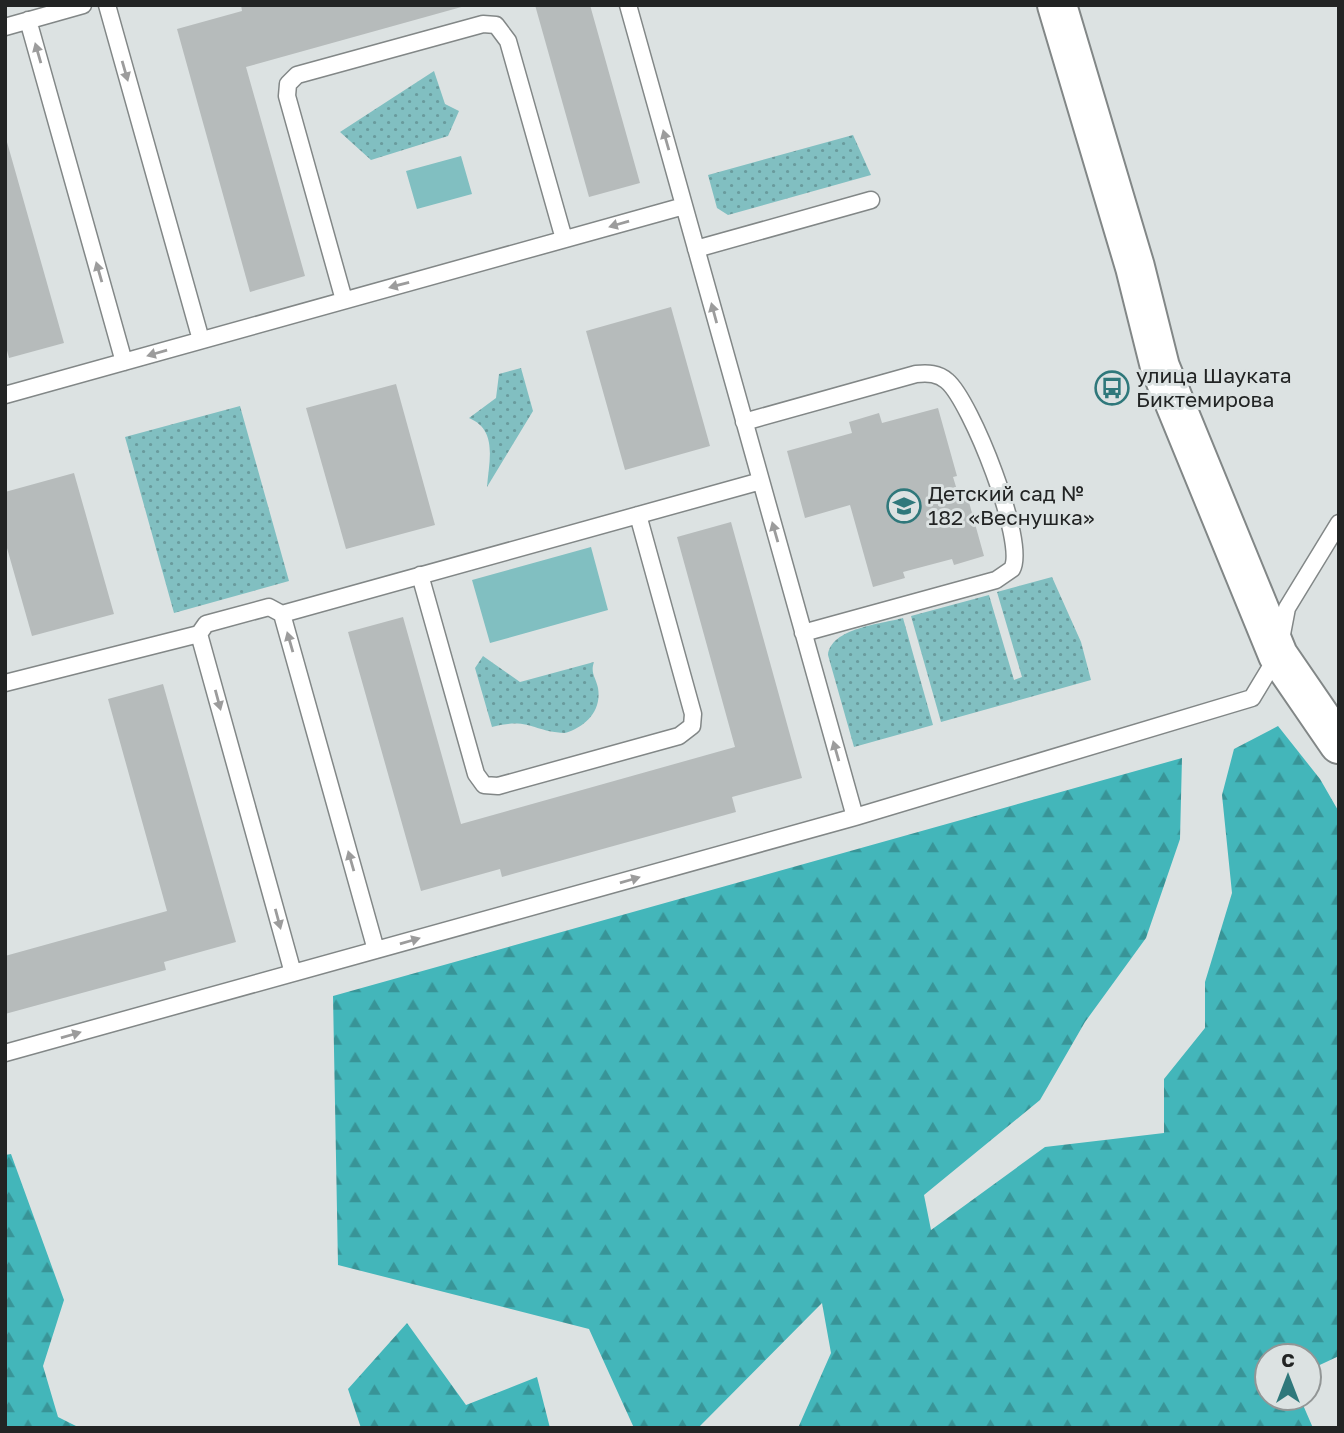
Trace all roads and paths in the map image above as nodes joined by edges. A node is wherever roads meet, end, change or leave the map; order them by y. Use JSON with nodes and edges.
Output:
{"nodes":[{"id":1,"x":83,"y":5,"type":"edge"},
{"id":2,"x":107,"y":5,"type":"edge"},
{"id":3,"x":628,"y":5,"type":"edge"},
{"id":4,"x":1057,"y":5,"type":"edge"},
{"id":5,"x":28,"y":20,"type":"junction"},
{"id":6,"x":5,"y":27,"type":"edge"},
{"id":7,"x":871,"y":200,"type":"dead end"},
{"id":8,"x":684,"y":206,"type":"junction"},
{"id":9,"x":564,"y":239,"type":"junction"},
{"id":10,"x":696,"y":249,"type":"junction"},
{"id":11,"x":344,"y":300,"type":"junction"},
{"id":12,"x":201,"y":340,"type":"junction"},
{"id":13,"x":124,"y":362,"type":"junction"},
{"id":14,"x":5,"y":395,"type":"edge"},
{"id":15,"x":744,"y":422,"type":"junction"},
{"id":16,"x":761,"y":481,"type":"junction"},
{"id":17,"x":638,"y":515,"type":"junction"},
{"id":18,"x":1339,"y":523,"type":"edge"},
{"id":19,"x":420,"y":575,"type":"junction"},
{"id":20,"x":282,"y":614,"type":"junction"},
{"id":21,"x":803,"y":633,"type":"junction"},
{"id":22,"x":199,"y":634,"type":"junction"},
{"id":23,"x":1278,"y":655,"type":"junction"},
{"id":24,"x":5,"y":683,"type":"edge"},
{"id":25,"x":1339,"y":744,"type":"edge"},
{"id":26,"x":855,"y":817,"type":"junction"},
{"id":27,"x":376,"y":950,"type":"junction"},
{"id":28,"x":293,"y":973,"type":"junction"},
{"id":29,"x":5,"y":1053,"type":"edge"}],
"edges":[{"from":1,"to":5,"type":"lane"},
{"from":2,"to":12,"type":"lane","one_way":true},
{"from":8,"to":3,"type":"lane","one_way":true},
{"from":4,"to":23,"type":"street"},
{"from":5,"to":6,"type":"lane"},
{"from":13,"to":5,"type":"lane","one_way":true},
{"from":7,"to":10,"type":"lane"},
{"from":8,"to":9,"type":"lane","one_way":true},
{"from":8,"to":10,"type":"lane"},
{"from":9,"to":11,"type":"lane","one_way":true},
{"from":9,"to":11,"type":"lane"},
{"from":15,"to":10,"type":"lane","one_way":true},
{"from":11,"to":12,"type":"lane"},
{"from":12,"to":13,"type":"lane","one_way":true},
{"from":13,"to":14,"type":"lane"},
{"from":15,"to":16,"type":"lane"},
{"from":15,"to":21,"type":"lane"},
{"from":16,"to":17,"type":"lane"},
{"from":21,"to":16,"type":"lane","one_way":true},
{"from":17,"to":19,"type":"lane"},
{"from":17,"to":19,"type":"lane"},
{"from":18,"to":23,"type":"lane"},
{"from":19,"to":20,"type":"lane"},
{"from":20,"to":22,"type":"lane"},
{"from":27,"to":20,"type":"lane","one_way":true},
{"from":26,"to":21,"type":"lane","one_way":true},
{"from":22,"to":24,"type":"lane"},
{"from":22,"to":28,"type":"lane","one_way":true},
{"from":23,"to":25,"type":"street"},
{"from":23,"to":26,"type":"lane"},
{"from":27,"to":26,"type":"lane","one_way":true},
{"from":27,"to":28,"type":"lane"},
{"from":29,"to":28,"type":"lane","one_way":true}]}
